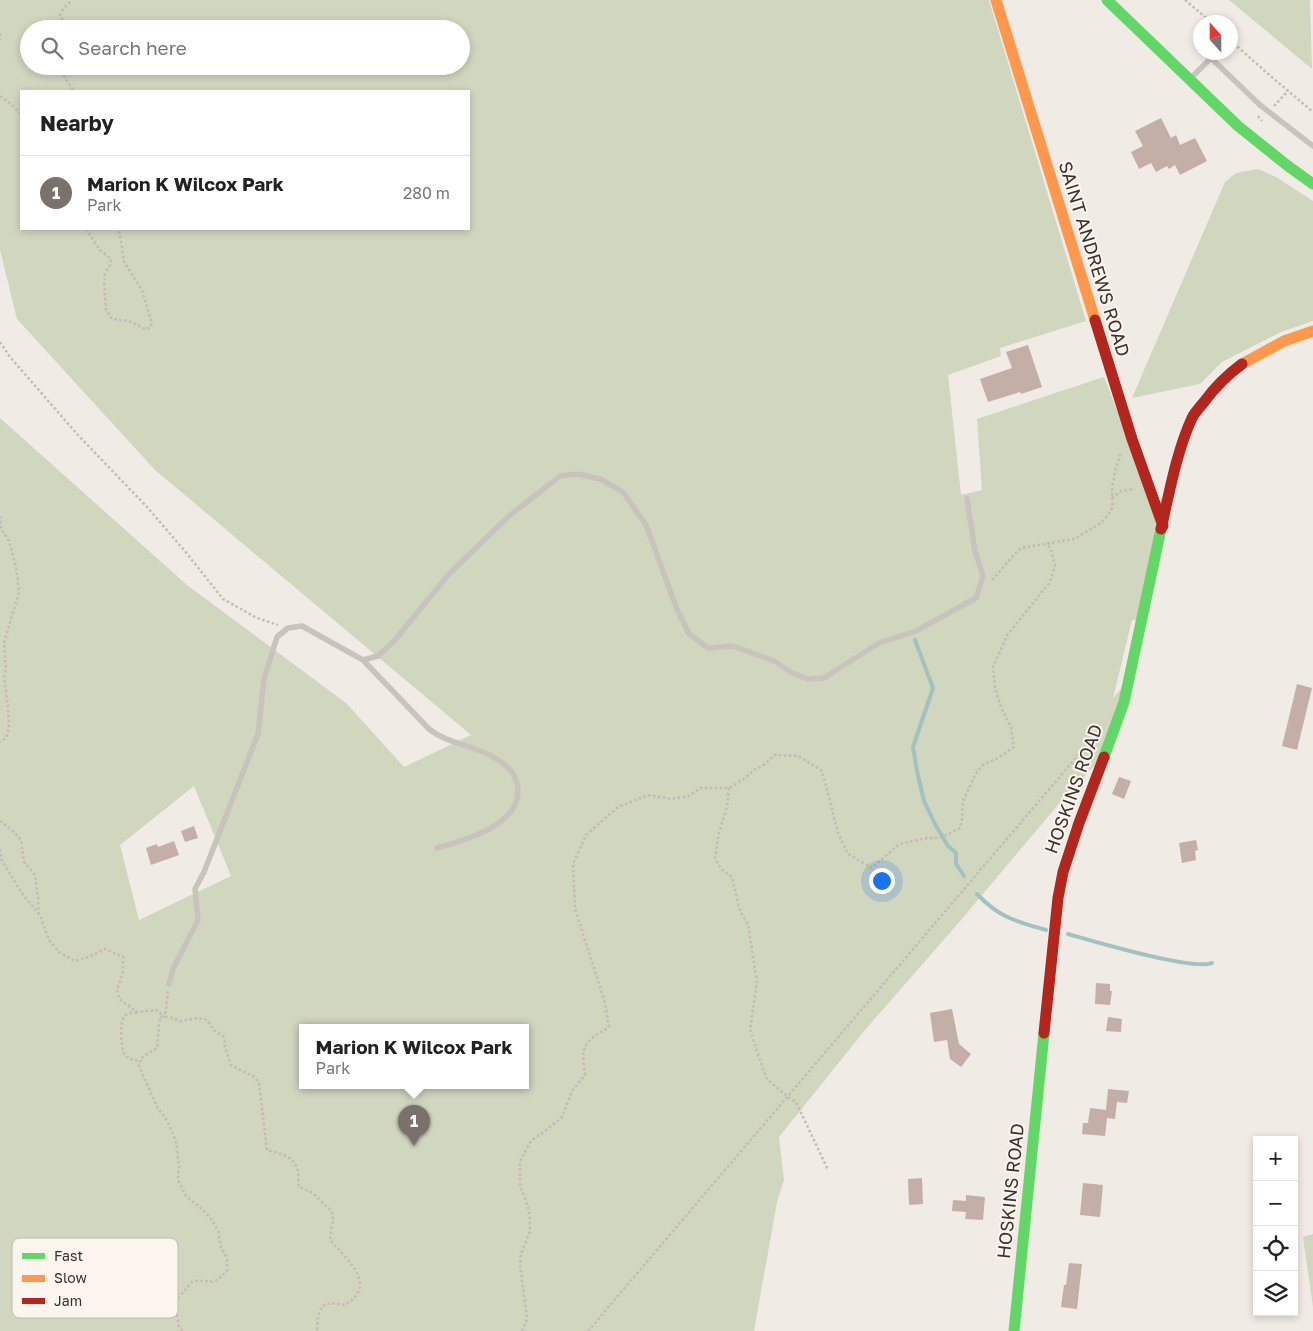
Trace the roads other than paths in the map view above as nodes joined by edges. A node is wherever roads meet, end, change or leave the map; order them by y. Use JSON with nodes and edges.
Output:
{"nodes":[{"id":1,"x":996,"y":0,"type":"edge"},
{"id":2,"x":1107,"y":0,"type":"edge"},
{"id":3,"x":1189,"y":80,"type":"junction"},
{"id":4,"x":1313,"y":146,"type":"edge"},
{"id":5,"x":1313,"y":184,"type":"edge"},
{"id":6,"x":1313,"y":330,"type":"edge"},
{"id":7,"x":967,"y":499,"type":"dead end"},
{"id":8,"x":1163,"y":526,"type":"junction"},
{"id":9,"x":363,"y":660,"type":"junction"},
{"id":10,"x":437,"y":848,"type":"dead end"},
{"id":11,"x":169,"y":984,"type":"road end"},
{"id":12,"x":1014,"y":1331,"type":"edge"}],
"edges":[{"from":1,"to":8,"type":"street","name":"SAINT ANDREWS ROAD"},
{"from":2,"to":3,"type":"street"},
{"from":3,"to":4,"type":"lane"},
{"from":3,"to":5,"type":"street"},
{"from":6,"to":8,"type":"street","name":"HOSKINS ROAD"},
{"from":7,"to":9,"type":"lane"},
{"from":8,"to":12,"type":"street","name":"HOSKINS ROAD"},
{"from":9,"to":10,"type":"lane"},
{"from":9,"to":11,"type":"lane"}]}
